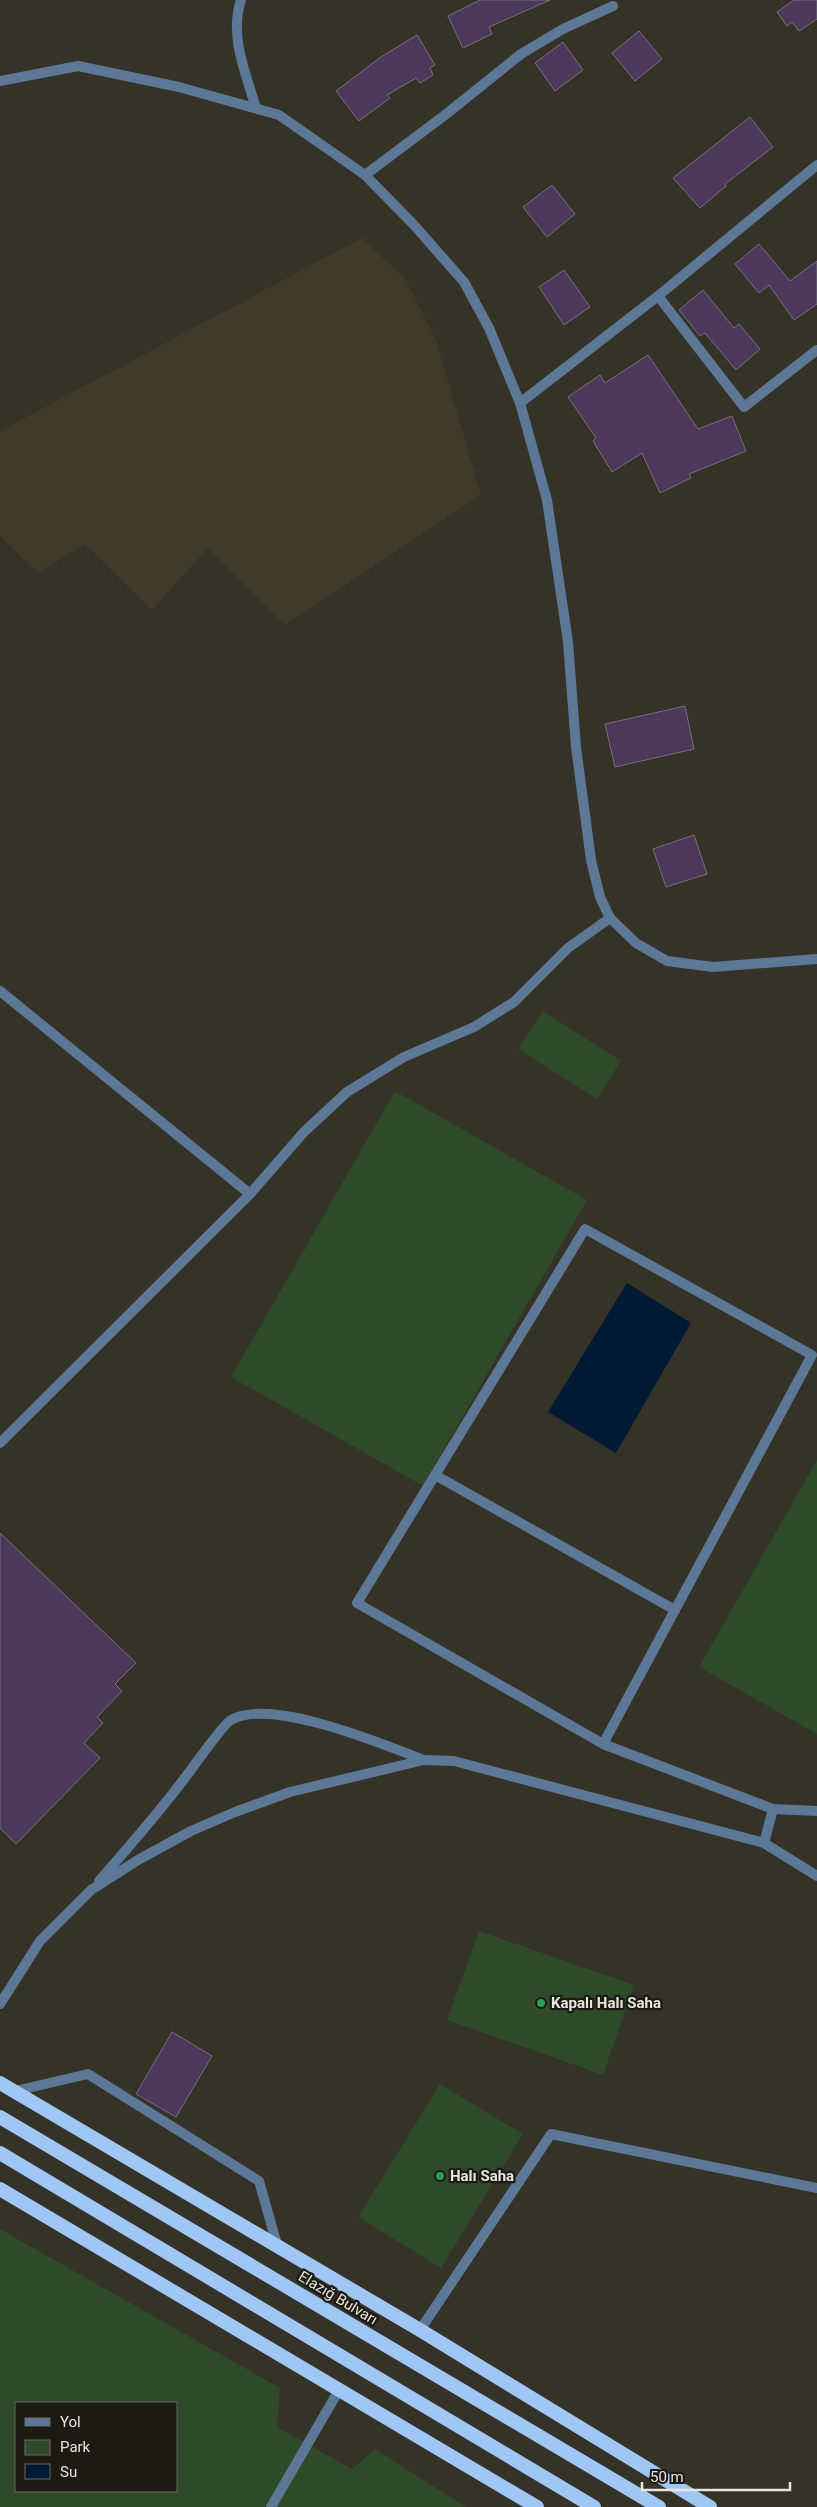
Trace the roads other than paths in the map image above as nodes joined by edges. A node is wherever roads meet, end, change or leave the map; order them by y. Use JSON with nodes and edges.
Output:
{"nodes":[{"id":1,"x":240,"y":0,"type":"edge"},
{"id":2,"x":613,"y":6,"type":"dead end"},
{"id":3,"x":0,"y":81,"type":"edge"},
{"id":4,"x":256,"y":108,"type":"junction"},
{"id":5,"x":817,"y":165,"type":"edge"},
{"id":6,"x":364,"y":175,"type":"junction"},
{"id":7,"x":658,"y":296,"type":"junction"},
{"id":8,"x":817,"y":350,"type":"edge"},
{"id":9,"x":520,"y":403,"type":"junction"},
{"id":10,"x":610,"y":918,"type":"junction"},
{"id":11,"x":817,"y":959,"type":"edge"},
{"id":12,"x":0,"y":991,"type":"edge"},
{"id":13,"x":250,"y":1194,"type":"junction"},
{"id":14,"x":0,"y":1443,"type":"edge"},
{"id":15,"x":435,"y":1475,"type":"junction"},
{"id":16,"x":675,"y":1610,"type":"junction"},
{"id":17,"x":603,"y":1744,"type":"junction"},
{"id":18,"x":424,"y":1760,"type":"junction"},
{"id":19,"x":773,"y":1809,"type":"junction"},
{"id":20,"x":817,"y":1811,"type":"edge"},
{"id":21,"x":764,"y":1843,"type":"junction"},
{"id":22,"x":817,"y":1876,"type":"edge"},
{"id":23,"x":92,"y":1890,"type":"junction"},
{"id":24,"x":0,"y":2004,"type":"edge"},
{"id":25,"x":0,"y":2083,"type":"edge"},
{"id":26,"x":14,"y":2091,"type":"junction"},
{"id":27,"x":0,"y":2117,"type":"edge"},
{"id":28,"x":0,"y":2152,"type":"edge"},
{"id":29,"x":817,"y":2188,"type":"edge"},
{"id":30,"x":0,"y":2189,"type":"edge"},
{"id":31,"x":278,"y":2248,"type":"junction"},
{"id":32,"x":420,"y":2330,"type":"junction"},
{"id":33,"x":339,"y":2390,"type":"junction"},
{"id":34,"x":271,"y":2507,"type":"edge"},
{"id":35,"x":537,"y":2507,"type":"edge"},
{"id":36,"x":594,"y":2507,"type":"edge"},
{"id":37,"x":658,"y":2507,"type":"edge"},
{"id":38,"x":710,"y":2507,"type":"edge"}],
"edges":[{"from":1,"to":4,"type":"street"},
{"from":2,"to":6,"type":"street"},
{"from":3,"to":4,"type":"street"},
{"from":4,"to":6,"type":"street"},
{"from":5,"to":7,"type":"street"},
{"from":6,"to":9,"type":"street"},
{"from":7,"to":8,"type":"street"},
{"from":7,"to":9,"type":"street"},
{"from":9,"to":10,"type":"street"},
{"from":10,"to":11,"type":"street"},
{"from":10,"to":13,"type":"street"},
{"from":12,"to":13,"type":"street"},
{"from":13,"to":14,"type":"street"},
{"from":15,"to":16,"type":"street"},
{"from":15,"to":16,"type":"street"},
{"from":15,"to":17,"type":"street"},
{"from":16,"to":17,"type":"street"},
{"from":17,"to":19,"type":"street"},
{"from":18,"to":21,"type":"street"},
{"from":18,"to":23,"type":"street"},
{"from":18,"to":23,"type":"street"},
{"from":19,"to":20,"type":"street"},
{"from":19,"to":21,"type":"street"},
{"from":21,"to":22,"type":"street"},
{"from":23,"to":24,"type":"street"},
{"from":25,"to":26,"type":"highway"},
{"from":26,"to":31,"type":"highway"},
{"from":26,"to":31,"type":"street"},
{"from":27,"to":37,"type":"highway","name":"Elazığ Bulvarı"},
{"from":28,"to":36,"type":"highway"},
{"from":29,"to":32,"type":"street"},
{"from":30,"to":33,"type":"highway"},
{"from":31,"to":32,"type":"highway"},
{"from":32,"to":38,"type":"highway"},
{"from":33,"to":34,"type":"street"},
{"from":33,"to":35,"type":"highway"}]}
